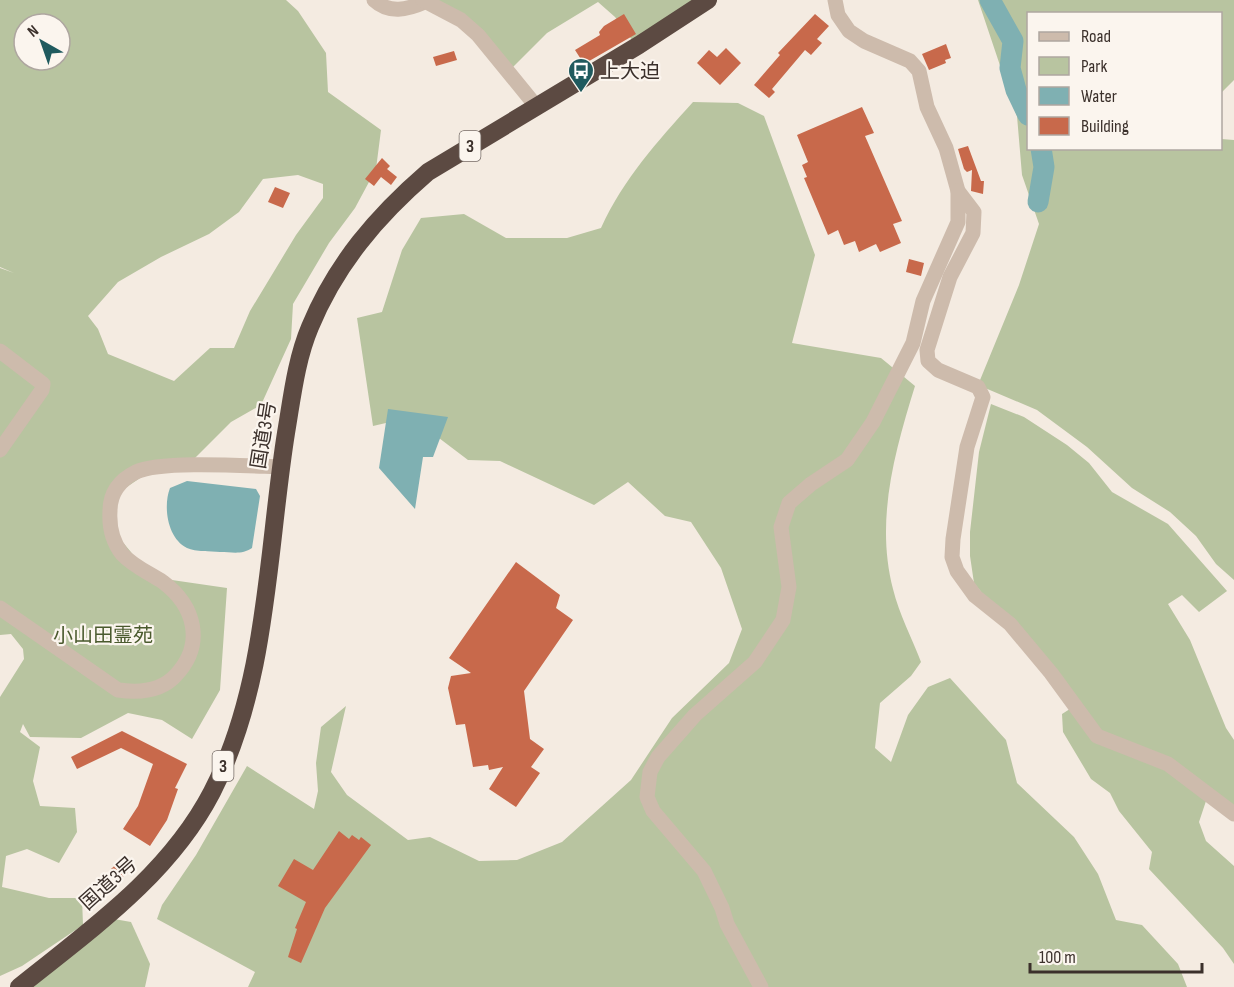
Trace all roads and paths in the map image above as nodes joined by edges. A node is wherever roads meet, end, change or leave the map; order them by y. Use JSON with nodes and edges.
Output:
{"nodes":[{"id":1,"x":374,"y":0,"type":"edge"},
{"id":2,"x":708,"y":0,"type":"edge"},
{"id":3,"x":835,"y":0,"type":"edge"},
{"id":4,"x":424,"y":1,"type":"edge"},
{"id":5,"x":536,"y":106,"type":"junction"},
{"id":6,"x":958,"y":191,"type":"junction"},
{"id":7,"x":0,"y":351,"type":"edge"},
{"id":8,"x":0,"y":450,"type":"edge"},
{"id":9,"x":281,"y":467,"type":"junction"},
{"id":10,"x":0,"y":608,"type":"edge"},
{"id":11,"x":1234,"y":814,"type":"edge"},
{"id":12,"x":19,"y":987,"type":"edge"},
{"id":13,"x":761,"y":987,"type":"edge"}],
"edges":[{"from":1,"to":4,"type":"street"},
{"from":2,"to":5,"type":"highway","name":"国道3号","number":"3"},
{"from":3,"to":6,"type":"street"},
{"from":4,"to":5,"type":"street"},
{"from":5,"to":9,"type":"highway","name":"国道3号","number":"3"},
{"from":6,"to":11,"type":"street"},
{"from":6,"to":13,"type":"street"},
{"from":7,"to":8,"type":"street"},
{"from":9,"to":10,"type":"street"},
{"from":9,"to":12,"type":"highway","name":"国道3号","number":"3"}]}
